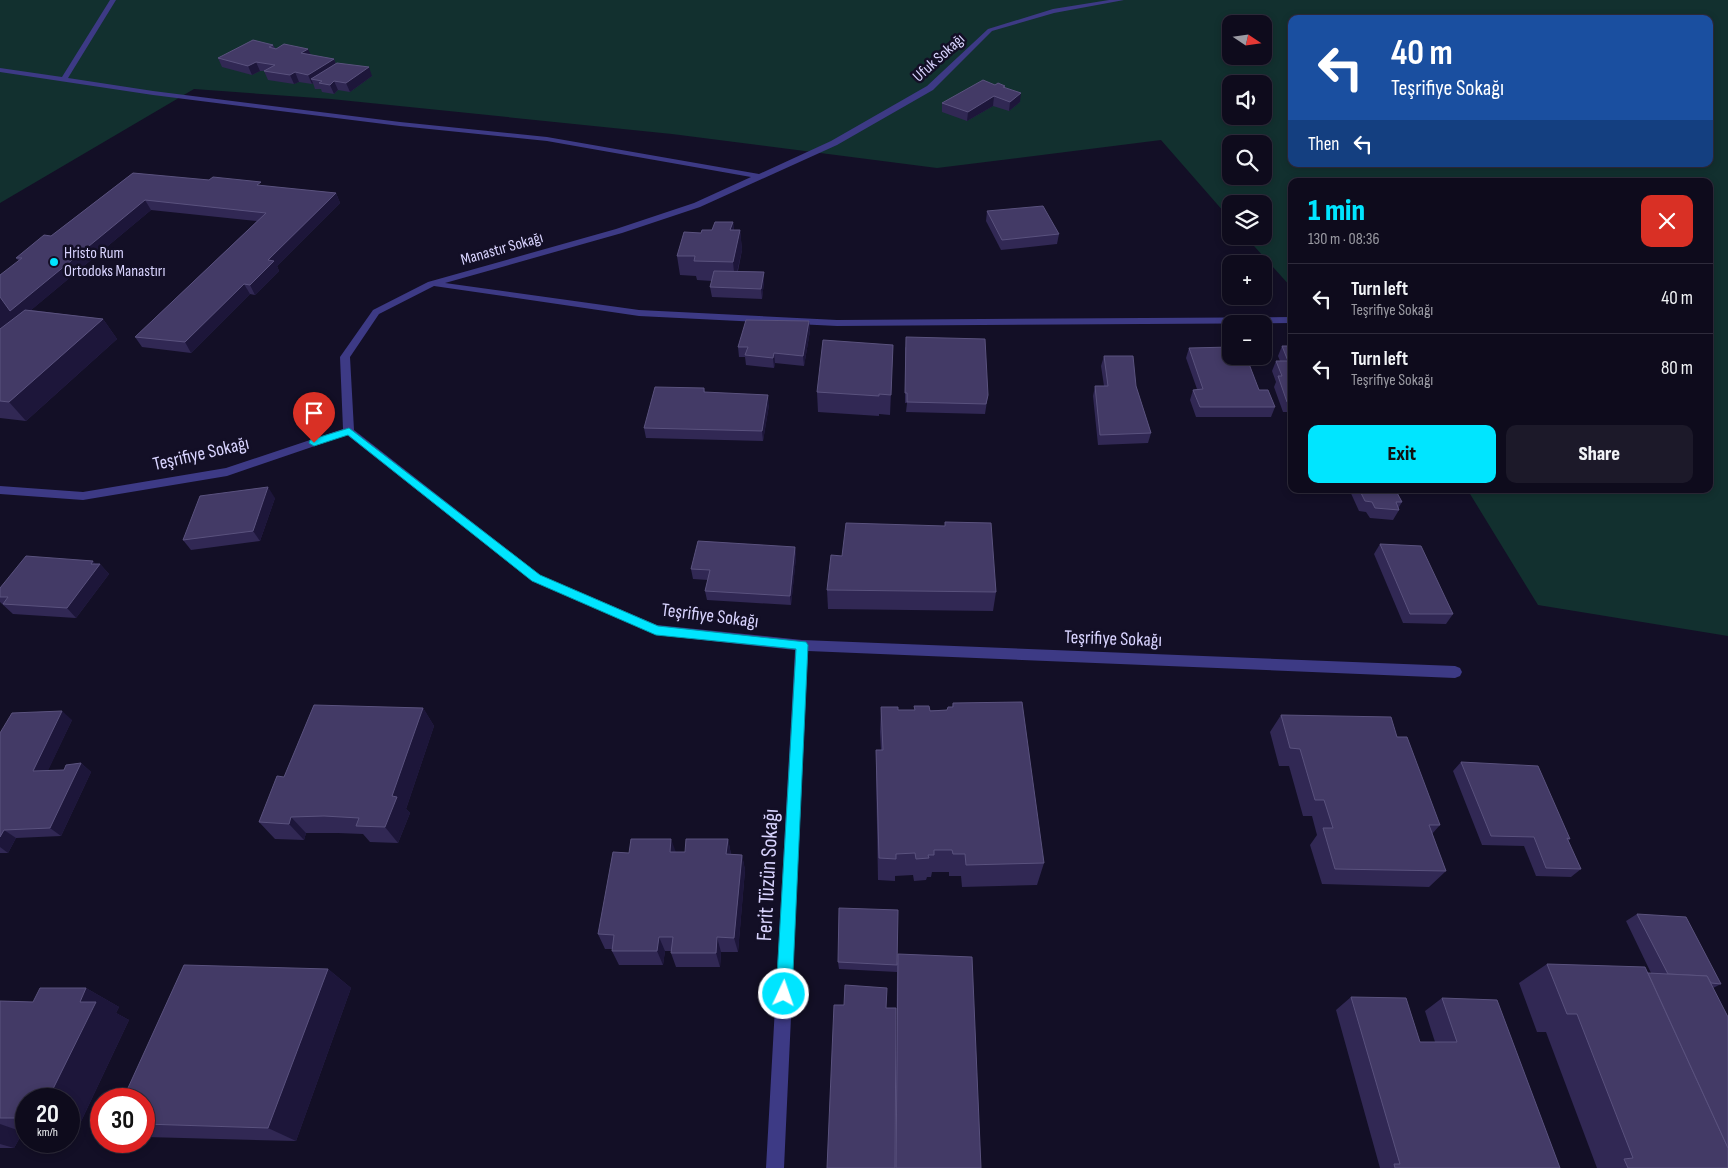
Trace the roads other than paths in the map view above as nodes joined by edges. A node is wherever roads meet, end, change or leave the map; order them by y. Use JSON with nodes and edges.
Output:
{"nodes":[{"id":1,"x":113,"y":0,"type":"edge"},
{"id":2,"x":1121,"y":0,"type":"edge"},
{"id":3,"x":0,"y":70,"type":"edge"},
{"id":4,"x":64,"y":79,"type":"junction"},
{"id":5,"x":758,"y":176,"type":"junction"},
{"id":6,"x":431,"y":284,"type":"junction"},
{"id":7,"x":1288,"y":320,"type":"edge"},
{"id":8,"x":349,"y":431,"type":"junction"},
{"id":9,"x":0,"y":490,"type":"edge"},
{"id":10,"x":802,"y":645,"type":"junction"},
{"id":11,"x":1455,"y":672,"type":"dead end"},
{"id":12,"x":775,"y":1168,"type":"edge"}],
"edges":[{"from":1,"to":4,"type":"street"},
{"from":2,"to":5,"type":"street","name":"Ufuk Sokağı"},
{"from":3,"to":4,"type":"street"},
{"from":4,"to":5,"type":"street"},
{"from":5,"to":6,"type":"street","name":"Manastır Sokağı"},
{"from":6,"to":7,"type":"street"},
{"from":6,"to":8,"type":"street","name":"Manastır Sokağı"},
{"from":8,"to":9,"type":"street","name":"Teşrifiye Sokağı"},
{"from":8,"to":10,"type":"street","name":"Teşrifiye Sokağı"},
{"from":10,"to":11,"type":"street","name":"Teşrifiye Sokağı"},
{"from":10,"to":12,"type":"street","name":"Ferit Tüzün Sokağı"}]}
